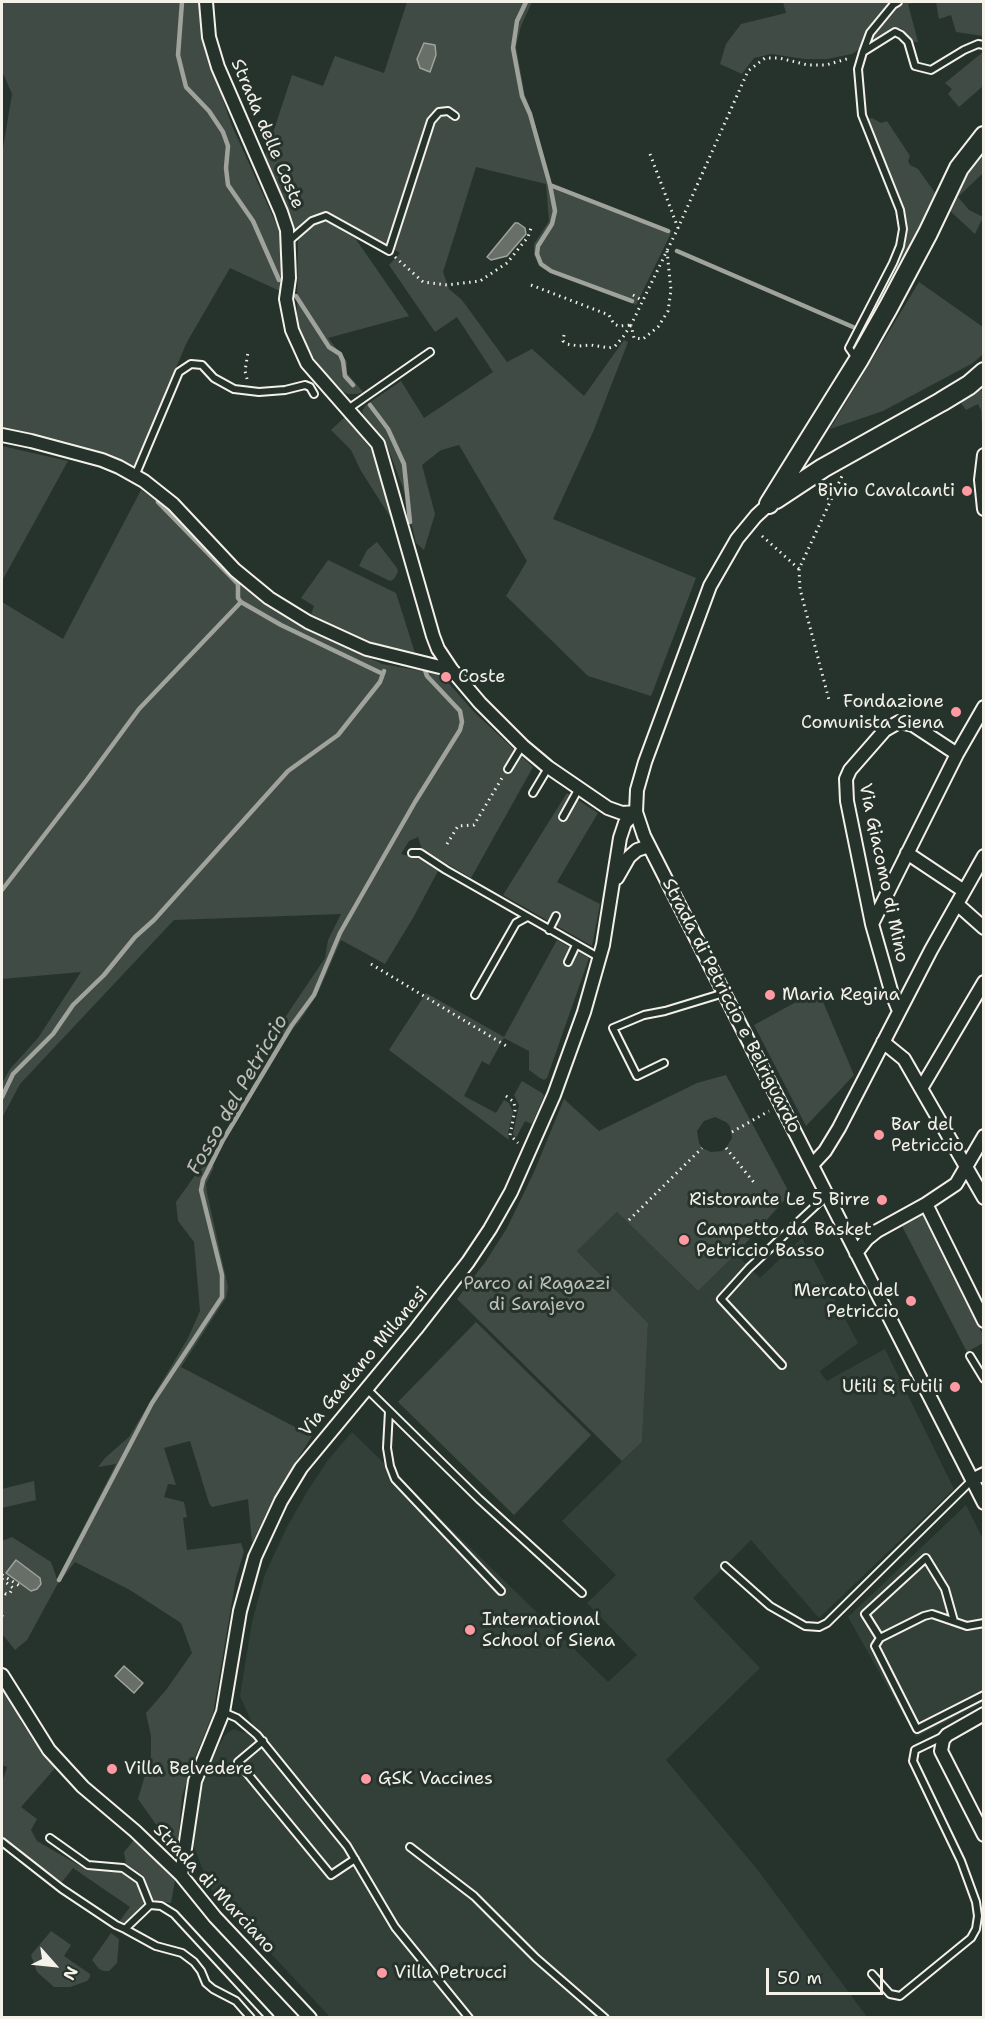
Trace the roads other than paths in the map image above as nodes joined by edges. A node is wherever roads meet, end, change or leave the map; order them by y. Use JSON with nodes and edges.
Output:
{"nodes":[{"id":1,"x":206,"y":2,"type":"edge"},
{"id":2,"x":898,"y":2,"type":"edge"},
{"id":3,"x":984,"y":45,"type":"edge"},
{"id":4,"x":863,"y":52,"type":"junction"},
{"id":5,"x":455,"y":116,"type":"dead end"},
{"id":6,"x":982,"y":140,"type":"edge"},
{"id":7,"x":288,"y":242,"type":"junction"},
{"id":8,"x":430,"y":352,"type":"dead end"},
{"id":9,"x":858,"y":361,"type":"junction"},
{"id":10,"x":984,"y":372,"type":"edge"},
{"id":11,"x":976,"y":384,"type":"edge"},
{"id":12,"x":314,"y":394,"type":"dead end"},
{"id":13,"x":348,"y":409,"type":"junction"},
{"id":14,"x":2,"y":435,"type":"edge"},
{"id":15,"x":808,"y":441,"type":"junction"},
{"id":16,"x":984,"y":455,"type":"edge"},
{"id":17,"x":823,"y":468,"type":"junction"},
{"id":18,"x":135,"y":476,"type":"junction"},
{"id":19,"x":769,"y":504,"type":"junction"},
{"id":20,"x":984,"y":509,"type":"edge"},
{"id":21,"x":452,"y":670,"type":"junction"},
{"id":22,"x":984,"y":707,"type":"edge"},
{"id":23,"x":523,"y":746,"type":"junction"},
{"id":24,"x":957,"y":754,"type":"junction"},
{"id":25,"x":548,"y":767,"type":"junction"},
{"id":26,"x":508,"y":769,"type":"road end"},
{"id":27,"x":578,"y":790,"type":"junction"},
{"id":28,"x":533,"y":793,"type":"dead end"},
{"id":29,"x":636,"y":812,"type":"junction"},
{"id":30,"x":563,"y":817,"type":"dead end"},
{"id":31,"x":649,"y":846,"type":"junction"},
{"id":32,"x":412,"y":853,"type":"dead end"},
{"id":33,"x":907,"y":853,"type":"junction"},
{"id":34,"x":984,"y":856,"type":"edge"},
{"id":35,"x":614,"y":885,"type":"junction"},
{"id":36,"x":964,"y":891,"type":"junction"},
{"id":37,"x":957,"y":904,"type":"junction"},
{"id":38,"x":556,"y":916,"type":"dead end"},
{"id":39,"x":527,"y":917,"type":"junction"},
{"id":40,"x":872,"y":924,"type":"junction"},
{"id":41,"x":984,"y":928,"type":"edge"},
{"id":42,"x":549,"y":930,"type":"junction"},
{"id":43,"x":576,"y":945,"type":"junction"},
{"id":44,"x":600,"y":958,"type":"junction"},
{"id":45,"x":568,"y":962,"type":"dead end"},
{"id":46,"x":984,"y":982,"type":"edge"},
{"id":47,"x":724,"y":993,"type":"junction"},
{"id":48,"x":475,"y":995,"type":"dead end"},
{"id":49,"x":900,"y":1011,"type":"junction"},
{"id":50,"x":884,"y":1042,"type":"junction"},
{"id":51,"x":664,"y":1063,"type":"dead end"},
{"id":52,"x":922,"y":1088,"type":"junction"},
{"id":53,"x":984,"y":1136,"type":"edge"},
{"id":54,"x":979,"y":1153,"type":"edge"},
{"id":55,"x":812,"y":1165,"type":"junction"},
{"id":56,"x":966,"y":1168,"type":"junction"},
{"id":57,"x":827,"y":1195,"type":"junction"},
{"id":58,"x":984,"y":1198,"type":"edge"},
{"id":59,"x":926,"y":1204,"type":"junction"},
{"id":60,"x":856,"y":1253,"type":"junction"},
{"id":61,"x":984,"y":1321,"type":"edge"},
{"id":62,"x":970,"y":1356,"type":"dead end"},
{"id":63,"x":782,"y":1365,"type":"dead end"},
{"id":64,"x":984,"y":1379,"type":"edge"},
{"id":65,"x":366,"y":1389,"type":"junction"},
{"id":66,"x":389,"y":1411,"type":"junction"},
{"id":67,"x":984,"y":1474,"type":"edge"},
{"id":68,"x":972,"y":1480,"type":"junction"},
{"id":69,"x":984,"y":1503,"type":"edge"},
{"id":70,"x":725,"y":1566,"type":"dead end"},
{"id":71,"x":501,"y":1592,"type":"dead end"},
{"id":72,"x":582,"y":1593,"type":"dead end"},
{"id":73,"x":954,"y":1621,"type":"junction"},
{"id":74,"x":984,"y":1623,"type":"edge"},
{"id":75,"x":880,"y":1638,"type":"junction"},
{"id":76,"x":2,"y":1675,"type":"edge"},
{"id":77,"x":984,"y":1695,"type":"edge"},
{"id":78,"x":223,"y":1712,"type":"junction"},
{"id":79,"x":984,"y":1714,"type":"edge"},
{"id":80,"x":947,"y":1735,"type":"junction"},
{"id":81,"x":262,"y":1741,"type":"junction"},
{"id":82,"x":984,"y":1835,"type":"edge"},
{"id":83,"x":50,"y":1838,"type":"dead end"},
{"id":84,"x":2,"y":1842,"type":"edge"},
{"id":85,"x":410,"y":1847,"type":"dead end"},
{"id":86,"x":355,"y":1859,"type":"junction"},
{"id":87,"x":181,"y":1875,"type":"junction"},
{"id":88,"x":150,"y":1905,"type":"junction"},
{"id":89,"x":125,"y":1929,"type":"junction"},
{"id":90,"x":872,"y":1974,"type":"dead end"},
{"id":91,"x":250,"y":2018,"type":"edge"},
{"id":92,"x":270,"y":2018,"type":"edge"},
{"id":93,"x":310,"y":2018,"type":"edge"},
{"id":94,"x":469,"y":2018,"type":"edge"},
{"id":95,"x":605,"y":2018,"type":"edge"}],
"edges":[{"from":1,"to":7,"type":"street","name":"Strada delle Coste"},
{"from":2,"to":4,"type":"lane"},
{"from":3,"to":4,"type":"lane"},
{"from":4,"to":9,"type":"lane"},
{"from":5,"to":7,"type":"lane"},
{"from":6,"to":9,"type":"street","name":"Strada di Petriccio e Belriguardo"},
{"from":7,"to":13,"type":"street","name":"Strada delle Coste"},
{"from":8,"to":13,"type":"lane"},
{"from":9,"to":15,"type":"street","name":"Strada di Petriccio e Belriguardo"},
{"from":10,"to":11,"type":"street","name":"Strada di Petriccio e Belriguardo"},
{"from":11,"to":17,"type":"street","name":"Strada di Petriccio e Belriguardo"},
{"from":12,"to":18,"type":"lane"},
{"from":13,"to":21,"type":"street","name":"Strada delle Coste"},
{"from":14,"to":18,"type":"street"},
{"from":15,"to":17,"type":"street"},
{"from":15,"to":19,"type":"street","name":"Strada di Petriccio e Belriguardo"},
{"from":16,"to":20,"type":"street"},
{"from":17,"to":19,"type":"street","name":"Strada di Petriccio e Belriguardo"},
{"from":18,"to":21,"type":"street"},
{"from":19,"to":29,"type":"street","name":"Strada di Petriccio e Belriguardo"},
{"from":21,"to":23,"type":"street","name":"Strada delle Coste"},
{"from":22,"to":24,"type":"street"},
{"from":23,"to":25,"type":"street","name":"Strada delle Coste"},
{"from":23,"to":26,"type":"lane"},
{"from":24,"to":33,"type":"street"},
{"from":24,"to":40,"type":"street","name":"Via Giacomo di Mino"},
{"from":25,"to":27,"type":"street","name":"Strada delle Coste"},
{"from":25,"to":28,"type":"lane"},
{"from":27,"to":29,"type":"street","name":"Strada delle Coste"},
{"from":27,"to":30,"type":"lane"},
{"from":29,"to":31,"type":"street","name":"Strada di Petriccio e Belriguardo"},
{"from":29,"to":35,"type":"street","name":"Via Gaetano Milanesi"},
{"from":31,"to":35,"type":"street","name":"Via Gaetano Milanesi"},
{"from":31,"to":47,"type":"street","name":"Strada di Petriccio e Belriguardo"},
{"from":32,"to":39,"type":"lane"},
{"from":33,"to":36,"type":"street"},
{"from":33,"to":40,"type":"street"},
{"from":34,"to":36,"type":"street"},
{"from":35,"to":44,"type":"street","name":"Via Gaetano Milanesi"},
{"from":36,"to":37,"type":"street"},
{"from":37,"to":41,"type":"street"},
{"from":37,"to":49,"type":"street"},
{"from":38,"to":42,"type":"lane"},
{"from":39,"to":42,"type":"lane"},
{"from":39,"to":48,"type":"lane"},
{"from":40,"to":49,"type":"street","name":"Via Giacomo di Mino"},
{"from":42,"to":43,"type":"lane"},
{"from":43,"to":44,"type":"lane"},
{"from":43,"to":45,"type":"lane"},
{"from":44,"to":65,"type":"street","name":"Via Gaetano Milanesi"},
{"from":46,"to":52,"type":"street"},
{"from":47,"to":51,"type":"lane"},
{"from":47,"to":55,"type":"street","name":"Strada di Petriccio e Belriguardo"},
{"from":49,"to":50,"type":"street"},
{"from":50,"to":52,"type":"street"},
{"from":50,"to":55,"type":"street"},
{"from":52,"to":56,"type":"street"},
{"from":53,"to":54,"type":"street"},
{"from":54,"to":56,"type":"street"},
{"from":55,"to":57,"type":"street","name":"Strada di Petriccio e Belriguardo"},
{"from":56,"to":58,"type":"street"},
{"from":56,"to":59,"type":"street"},
{"from":57,"to":60,"type":"street","name":"Strada di Petriccio e Belriguardo"},
{"from":57,"to":63,"type":"lane"},
{"from":59,"to":60,"type":"street"},
{"from":59,"to":61,"type":"street"},
{"from":60,"to":68,"type":"street","name":"Strada di Petriccio e Belriguardo"},
{"from":62,"to":64,"type":"lane"},
{"from":65,"to":66,"type":"lane"},
{"from":65,"to":78,"type":"street","name":"Via Gaetano Milanesi"},
{"from":66,"to":71,"type":"lane"},
{"from":66,"to":72,"type":"lane"},
{"from":67,"to":68,"type":"street"},
{"from":68,"to":69,"type":"street","name":"Strada di Petriccio e Belriguardo"},
{"from":68,"to":70,"type":"lane"},
{"from":73,"to":74,"type":"lane"},
{"from":73,"to":75,"type":"lane"},
{"from":73,"to":75,"type":"lane"},
{"from":75,"to":77,"type":"lane"},
{"from":76,"to":87,"type":"street","name":"Strada di Marciano"},
{"from":78,"to":81,"type":"lane"},
{"from":78,"to":87,"type":"street","name":"Via Gaetano Milanesi"},
{"from":79,"to":80,"type":"street"},
{"from":80,"to":82,"type":"street"},
{"from":80,"to":90,"type":"lane"},
{"from":81,"to":86,"type":"lane"},
{"from":81,"to":86,"type":"lane"},
{"from":83,"to":88,"type":"lane"},
{"from":84,"to":89,"type":"lane"},
{"from":85,"to":95,"type":"lane"},
{"from":86,"to":94,"type":"lane"},
{"from":87,"to":93,"type":"street","name":"Strada di Marciano"},
{"from":88,"to":89,"type":"lane"},
{"from":88,"to":92,"type":"lane"},
{"from":89,"to":91,"type":"lane"}]}
